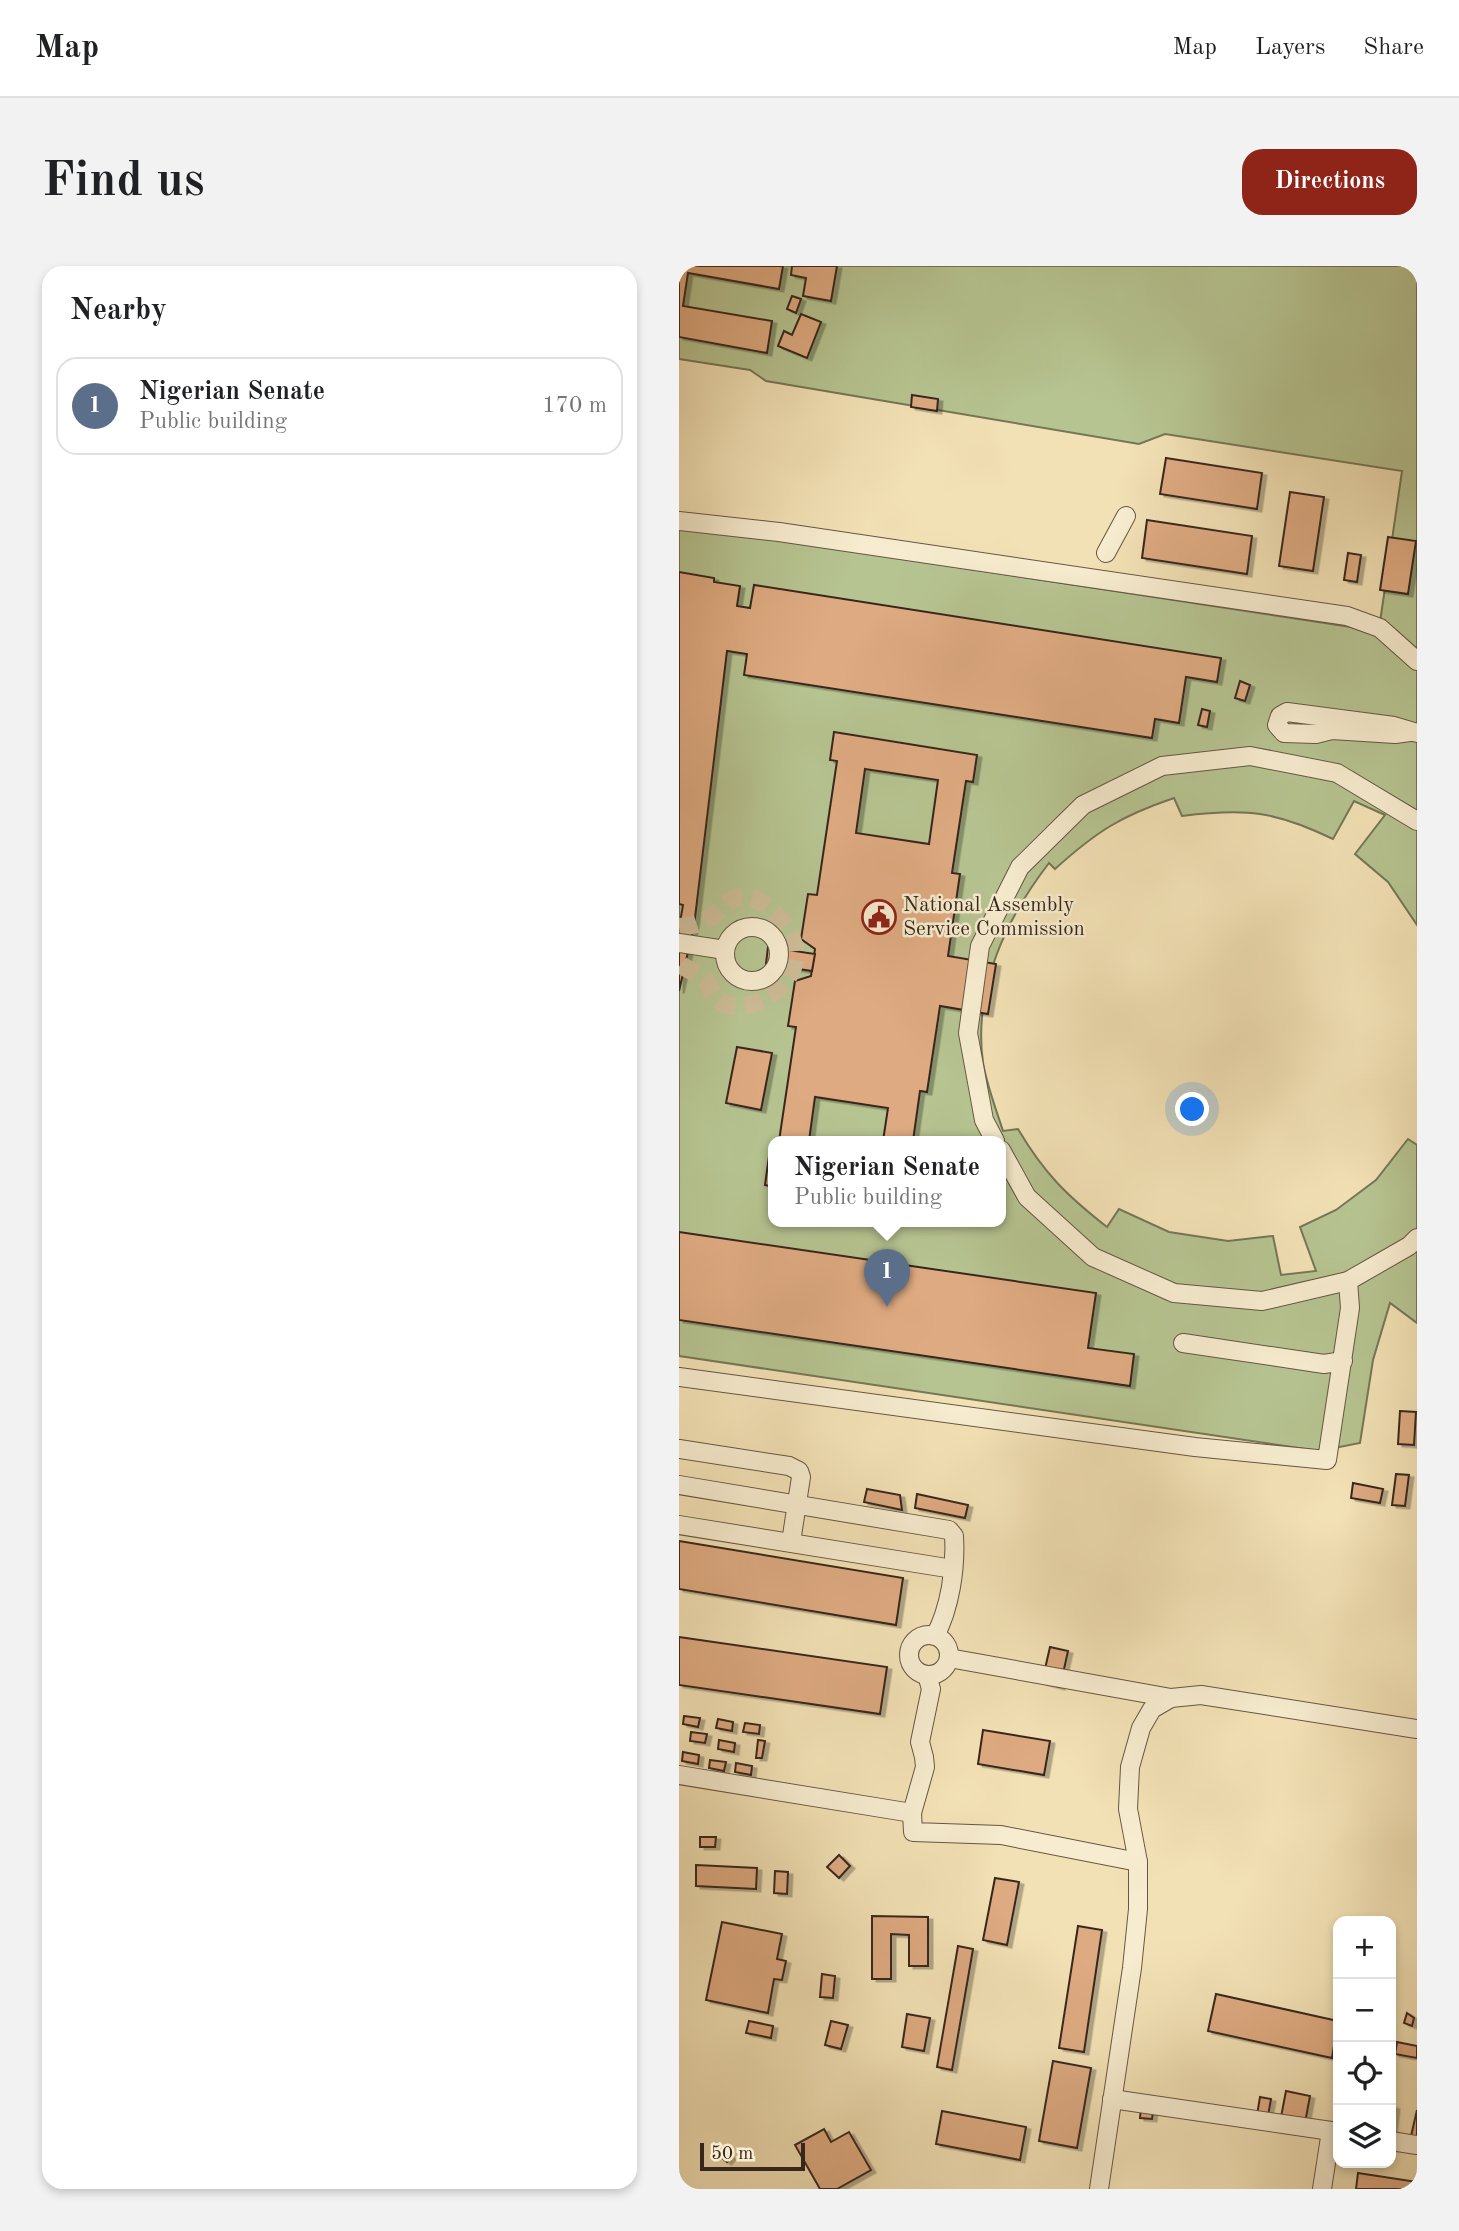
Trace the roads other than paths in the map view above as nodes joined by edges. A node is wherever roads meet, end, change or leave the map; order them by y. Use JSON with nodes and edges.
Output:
{"nodes":[{"id":1,"x":1126,"y":516,"type":"dead end"},
{"id":2,"x":679,"y":521,"type":"edge"},
{"id":3,"x":1106,"y":553,"type":"dead end"},
{"id":4,"x":1417,"y":661,"type":"edge"},
{"id":5,"x":1413,"y":732,"type":"edge"},
{"id":6,"x":1416,"y":816,"type":"edge"},
{"id":7,"x":679,"y":943,"type":"edge"},
{"id":8,"x":725,"y":950,"type":"dead end"},
{"id":9,"x":992,"y":1136,"type":"edge"},
{"id":10,"x":1006,"y":1159,"type":"edge"},
{"id":11,"x":1417,"y":1238,"type":"edge"},
{"id":12,"x":1348,"y":1281,"type":"junction"},
{"id":13,"x":1183,"y":1343,"type":"dead end"},
{"id":14,"x":1343,"y":1362,"type":"junction"},
{"id":15,"x":679,"y":1377,"type":"edge"},
{"id":16,"x":679,"y":1449,"type":"edge"},
{"id":17,"x":679,"y":1485,"type":"edge"},
{"id":18,"x":797,"y":1505,"type":"junction"},
{"id":19,"x":679,"y":1525,"type":"edge"},
{"id":20,"x":791,"y":1542,"type":"junction"},
{"id":21,"x":953,"y":1569,"type":"junction"},
{"id":22,"x":935,"y":1636,"type":"junction"},
{"id":23,"x":949,"y":1658,"type":"junction"},
{"id":24,"x":927,"y":1675,"type":"junction"},
{"id":25,"x":1171,"y":1698,"type":"junction"},
{"id":26,"x":1417,"y":1729,"type":"edge"},
{"id":27,"x":679,"y":1775,"type":"edge"},
{"id":28,"x":912,"y":1813,"type":"junction"},
{"id":29,"x":1138,"y":1862,"type":"junction"},
{"id":30,"x":1112,"y":2099,"type":"junction"},
{"id":31,"x":1333,"y":2132,"type":"edge"},
{"id":32,"x":1333,"y":2141,"type":"edge"},
{"id":33,"x":1396,"y":2142,"type":"edge"},
{"id":34,"x":1417,"y":2145,"type":"edge"},
{"id":35,"x":1100,"y":2189,"type":"edge"},
{"id":36,"x":1322,"y":2189,"type":"edge"}],
"edges":[{"from":1,"to":3,"type":"street"},
{"from":2,"to":4,"type":"street"},
{"from":5,"to":5,"type":"street"},
{"from":6,"to":9,"type":"street"},
{"from":7,"to":8,"type":"street"},
{"from":10,"to":12,"type":"street"},
{"from":11,"to":12,"type":"street"},
{"from":12,"to":14,"type":"street"},
{"from":13,"to":14,"type":"street"},
{"from":14,"to":15,"type":"street"},
{"from":16,"to":18,"type":"street"},
{"from":17,"to":18,"type":"street"},
{"from":18,"to":20,"type":"street"},
{"from":18,"to":21,"type":"street"},
{"from":19,"to":20,"type":"street"},
{"from":20,"to":21,"type":"street"},
{"from":21,"to":22,"type":"street"},
{"from":22,"to":23,"type":"street"},
{"from":22,"to":24,"type":"street"},
{"from":23,"to":24,"type":"street"},
{"from":23,"to":25,"type":"street"},
{"from":24,"to":28,"type":"street"},
{"from":25,"to":26,"type":"street"},
{"from":25,"to":29,"type":"street"},
{"from":27,"to":28,"type":"street"},
{"from":28,"to":29,"type":"street"},
{"from":29,"to":30,"type":"street"},
{"from":30,"to":31,"type":"street"},
{"from":30,"to":35,"type":"street"},
{"from":32,"to":36,"type":"street"},
{"from":33,"to":34,"type":"street"}]}
